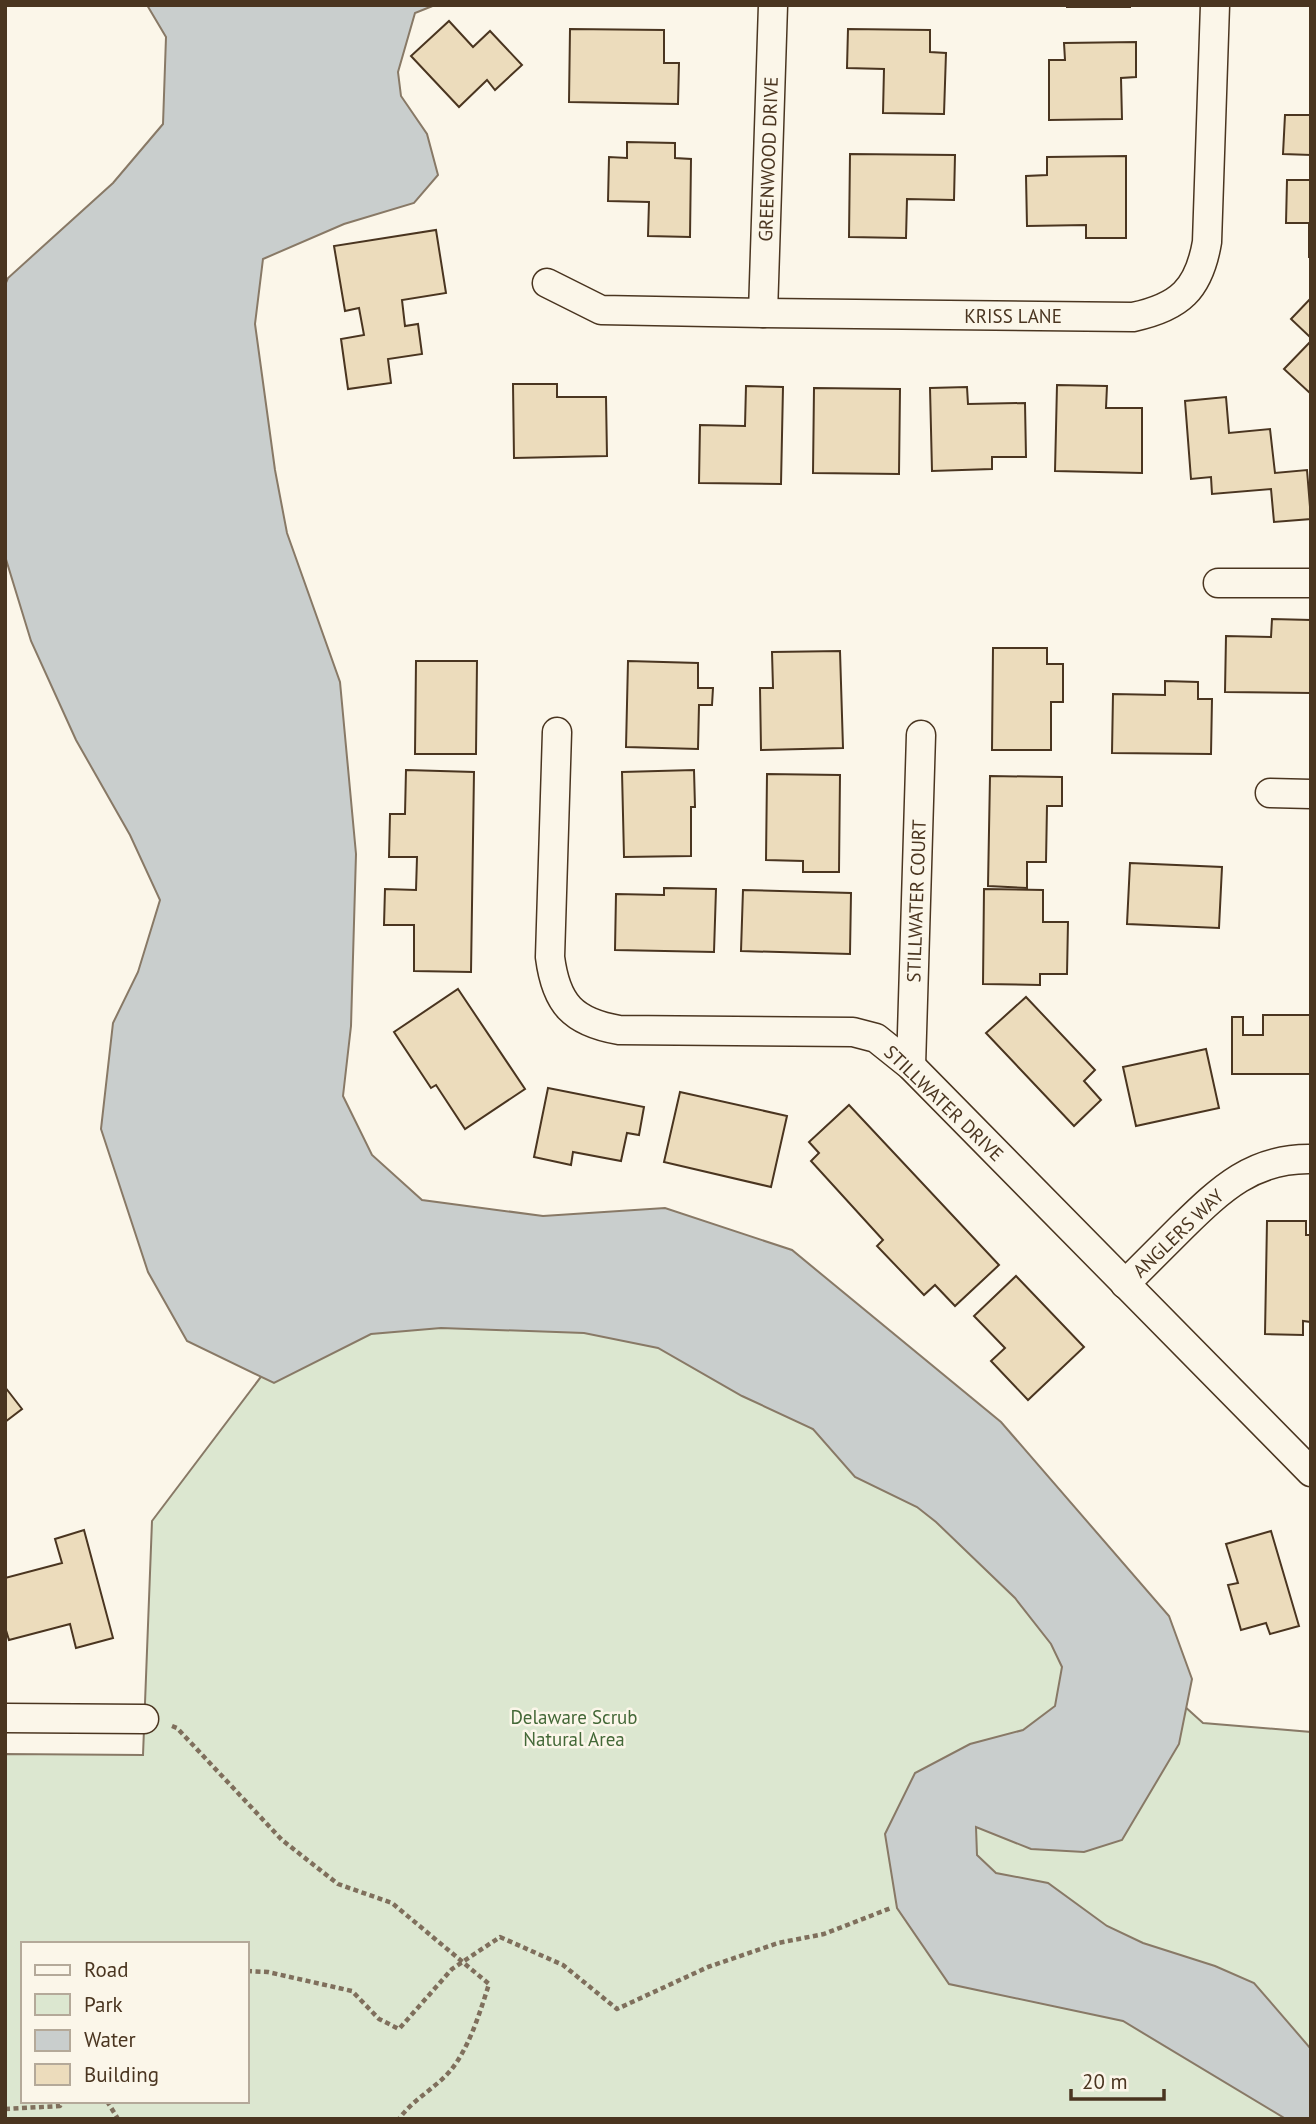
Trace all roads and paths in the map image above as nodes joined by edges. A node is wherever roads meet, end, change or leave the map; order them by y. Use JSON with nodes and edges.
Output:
{"nodes":[{"id":1,"x":773,"y":5,"type":"edge"},
{"id":2,"x":1215,"y":5,"type":"edge"},
{"id":3,"x":547,"y":283,"type":"dead end"},
{"id":4,"x":763,"y":313,"type":"junction"},
{"id":5,"x":1218,"y":583,"type":"dead end"},
{"id":6,"x":1311,"y":583,"type":"edge"},
{"id":7,"x":557,"y":732,"type":"dead end"},
{"id":8,"x":921,"y":735,"type":"dead end"},
{"id":9,"x":1270,"y":793,"type":"dead end"},
{"id":10,"x":1311,"y":793,"type":"edge"},
{"id":11,"x":911,"y":1066,"type":"junction"},
{"id":12,"x":1311,"y":1159,"type":"edge"},
{"id":13,"x":1125,"y":1284,"type":"junction"},
{"id":14,"x":1311,"y":1472,"type":"edge"},
{"id":15,"x":5,"y":1718,"type":"edge"},
{"id":16,"x":144,"y":1719,"type":"joint"},
{"id":17,"x":891,"y":1908,"type":"dead end"},
{"id":18,"x":463,"y":1962,"type":"junction"},
{"id":19,"x":248,"y":1971,"type":"edge"},
{"id":20,"x":61,"y":2103,"type":"edge"},
{"id":21,"x":108,"y":2103,"type":"edge"},
{"id":22,"x":5,"y":2109,"type":"edge"},
{"id":23,"x":118,"y":2119,"type":"edge"},
{"id":24,"x":399,"y":2119,"type":"edge"}],
"edges":[{"from":1,"to":4,"type":"street","name":"GREENWOOD DRIVE"},
{"from":2,"to":4,"type":"street","name":"KRISS LANE"},
{"from":3,"to":4,"type":"street","name":"KRISS LANE"},
{"from":5,"to":6,"type":"street"},
{"from":7,"to":11,"type":"street","name":"STILLWATER DRIVE"},
{"from":8,"to":11,"type":"street","name":"STILLWATER COURT"},
{"from":9,"to":10,"type":"street"},
{"from":11,"to":13,"type":"street","name":"STILLWATER DRIVE"},
{"from":12,"to":13,"type":"street","name":"ANGLERS WAY"},
{"from":13,"to":14,"type":"street","name":"STILLWATER DRIVE"},
{"from":15,"to":16,"type":"street"},
{"from":16,"to":18,"type":"path"},
{"from":17,"to":18,"type":"path"},
{"from":18,"to":19,"type":"path"},
{"from":18,"to":24,"type":"path"},
{"from":20,"to":22,"type":"path"},
{"from":21,"to":23,"type":"path"}]}
